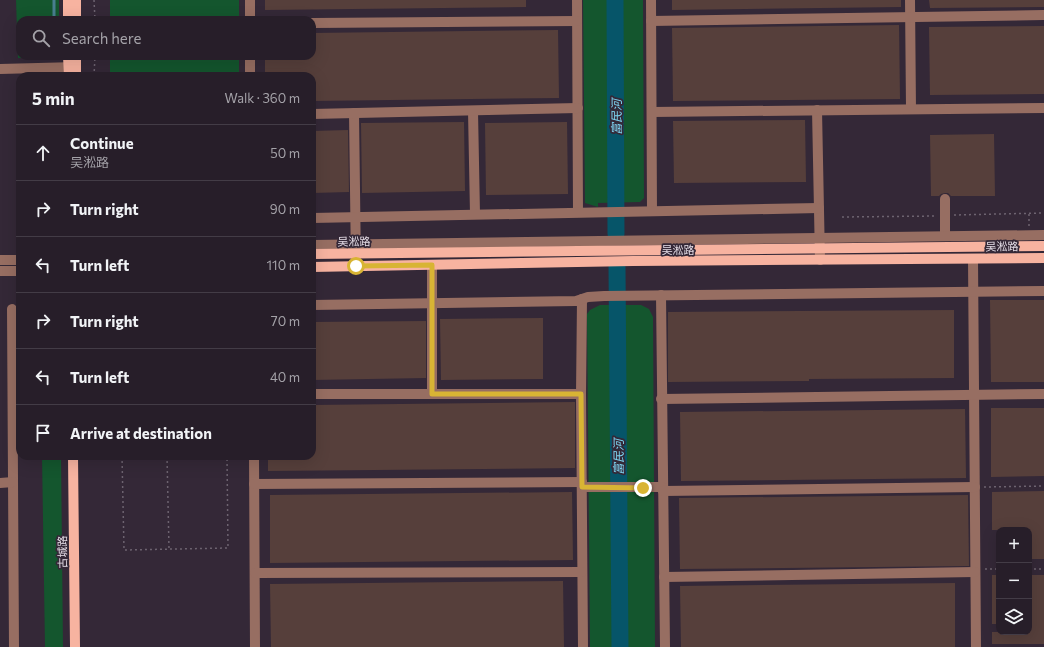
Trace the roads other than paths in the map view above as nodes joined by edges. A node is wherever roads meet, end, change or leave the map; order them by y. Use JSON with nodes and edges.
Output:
{"nodes":[{"id":1,"x":68,"y":0,"type":"edge"},
{"id":2,"x":76,"y":0,"type":"edge"},
{"id":3,"x":250,"y":0,"type":"edge"},
{"id":4,"x":577,"y":0,"type":"edge"},
{"id":5,"x":651,"y":0,"type":"edge"},
{"id":6,"x":910,"y":0,"type":"edge"},
{"id":7,"x":1044,"y":15,"type":"edge"},
{"id":8,"x":68,"y":16,"type":"edge"},
{"id":9,"x":76,"y":16,"type":"edge"},
{"id":10,"x":250,"y":16,"type":"edge"},
{"id":11,"x":910,"y":17,"type":"junction"},
{"id":12,"x":577,"y":21,"type":"junction"},
{"id":13,"x":651,"y":21,"type":"junction"},
{"id":14,"x":316,"y":23,"type":"edge"},
{"id":15,"x":69,"y":60,"type":"edge"},
{"id":16,"x":75,"y":60,"type":"edge"},
{"id":17,"x":250,"y":60,"type":"edge"},
{"id":18,"x":0,"y":69,"type":"edge"},
{"id":19,"x":72,"y":72,"type":"edge"},
{"id":20,"x":250,"y":72,"type":"edge"},
{"id":21,"x":578,"y":108,"type":"junction"},
{"id":22,"x":1044,"y":108,"type":"edge"},
{"id":23,"x":911,"y":109,"type":"junction"},
{"id":24,"x":817,"y":110,"type":"junction"},
{"id":25,"x":473,"y":111,"type":"junction"},
{"id":26,"x":652,"y":112,"type":"junction"},
{"id":27,"x":354,"y":113,"type":"junction"},
{"id":28,"x":316,"y":114,"type":"edge"},
{"id":29,"x":944,"y":199,"type":"dead end"},
{"id":30,"x":819,"y":208,"type":"junction"},
{"id":31,"x":652,"y":211,"type":"junction"},
{"id":32,"x":578,"y":212,"type":"junction"},
{"id":33,"x":474,"y":214,"type":"junction"},
{"id":34,"x":356,"y":217,"type":"junction"},
{"id":35,"x":316,"y":218,"type":"edge"},
{"id":36,"x":1044,"y":235,"type":"edge"},
{"id":37,"x":945,"y":236,"type":"junction"},
{"id":38,"x":820,"y":243,"type":"junction"},
{"id":39,"x":316,"y":245,"type":"edge"},
{"id":40,"x":1044,"y":246,"type":"edge"},
{"id":41,"x":356,"y":249,"type":"junction"},
{"id":42,"x":316,"y":254,"type":"edge"},
{"id":43,"x":1044,"y":258,"type":"edge"},
{"id":44,"x":973,"y":259,"type":"junction"},
{"id":45,"x":0,"y":260,"type":"edge"},
{"id":46,"x":16,"y":260,"type":"edge"},
{"id":47,"x":820,"y":260,"type":"junction"},
{"id":48,"x":432,"y":265,"type":"junction"},
{"id":49,"x":356,"y":266,"type":"junction"},
{"id":50,"x":316,"y":267,"type":"edge"},
{"id":51,"x":0,"y":271,"type":"edge"},
{"id":52,"x":16,"y":271,"type":"edge"},
{"id":53,"x":1044,"y":291,"type":"edge"},
{"id":54,"x":973,"y":292,"type":"junction"},
{"id":55,"x":661,"y":295,"type":"junction"},
{"id":56,"x":582,"y":299,"type":"junction"},
{"id":57,"x":432,"y":303,"type":"junction"},
{"id":58,"x":316,"y":305,"type":"edge"},
{"id":59,"x":12,"y":309,"type":"dead end"},
{"id":60,"x":316,"y":394,"type":"edge"},
{"id":61,"x":432,"y":394,"type":"junction"},
{"id":62,"x":581,"y":394,"type":"junction"},
{"id":63,"x":1044,"y":394,"type":"edge"},
{"id":64,"x":974,"y":395,"type":"junction"},
{"id":65,"x":661,"y":399,"type":"junction"},
{"id":66,"x":73,"y":460,"type":"edge"},
{"id":67,"x":79,"y":460,"type":"edge"},
{"id":68,"x":254,"y":460,"type":"edge"},
{"id":69,"x":13,"y":482,"type":"junction"},
{"id":70,"x":0,"y":483,"type":"edge"},
{"id":71,"x":254,"y":484,"type":"junction"},
{"id":72,"x":582,"y":485,"type":"junction"},
{"id":73,"x":975,"y":487,"type":"junction"},
{"id":74,"x":663,"y":489,"type":"junction"},
{"id":75,"x":975,"y":571,"type":"junction"},
{"id":76,"x":582,"y":572,"type":"junction"},
{"id":77,"x":255,"y":573,"type":"junction"},
{"id":78,"x":664,"y":577,"type":"junction"},
{"id":79,"x":14,"y":647,"type":"edge"},
{"id":80,"x":75,"y":647,"type":"edge"},
{"id":81,"x":81,"y":647,"type":"edge"},
{"id":82,"x":255,"y":647,"type":"edge"},
{"id":83,"x":583,"y":647,"type":"edge"},
{"id":84,"x":665,"y":647,"type":"edge"},
{"id":85,"x":976,"y":647,"type":"edge"}],
"edges":[{"from":1,"to":8,"type":"main road"},
{"from":2,"to":9,"type":"main road"},
{"from":3,"to":10,"type":"street"},
{"from":4,"to":12,"type":"street"},
{"from":5,"to":13,"type":"street"},
{"from":6,"to":11,"type":"street"},
{"from":7,"to":11,"type":"street"},
{"from":11,"to":13,"type":"street"},
{"from":11,"to":23,"type":"street"},
{"from":12,"to":14,"type":"street"},
{"from":12,"to":21,"type":"street"},
{"from":13,"to":26,"type":"street"},
{"from":15,"to":19,"type":"main road"},
{"from":16,"to":19,"type":"main road"},
{"from":17,"to":20,"type":"street"},
{"from":18,"to":19,"type":"street"},
{"from":21,"to":25,"type":"street"},
{"from":21,"to":32,"type":"street"},
{"from":22,"to":23,"type":"street"},
{"from":23,"to":24,"type":"street"},
{"from":24,"to":26,"type":"street"},
{"from":24,"to":30,"type":"street"},
{"from":25,"to":27,"type":"street"},
{"from":25,"to":33,"type":"street"},
{"from":26,"to":31,"type":"street"},
{"from":27,"to":28,"type":"street"},
{"from":27,"to":34,"type":"street"},
{"from":29,"to":37,"type":"street"},
{"from":30,"to":31,"type":"street"},
{"from":30,"to":38,"type":"street"},
{"from":31,"to":32,"type":"street"},
{"from":32,"to":33,"type":"street"},
{"from":33,"to":34,"type":"street"},
{"from":34,"to":35,"type":"street"},
{"from":34,"to":41,"type":"street"},
{"from":36,"to":37,"type":"street"},
{"from":37,"to":38,"type":"street"},
{"from":38,"to":40,"type":"main road","name":"吴淞路"},
{"from":38,"to":41,"type":"main road","name":"吴淞路"},
{"from":38,"to":47,"type":"street"},
{"from":39,"to":41,"type":"street"},
{"from":41,"to":42,"type":"main road","name":"吴淞路"},
{"from":41,"to":49,"type":"street"},
{"from":43,"to":44,"type":"main road","name":"吴淞路"},
{"from":44,"to":47,"type":"main road","name":"吴淞路"},
{"from":44,"to":54,"type":"street"},
{"from":45,"to":46,"type":"street"},
{"from":47,"to":48,"type":"main road","name":"吴淞路"},
{"from":48,"to":49,"type":"main road","name":"吴淞路"},
{"from":48,"to":57,"type":"street"},
{"from":49,"to":50,"type":"main road","name":"吴淞路"},
{"from":51,"to":52,"type":"street"},
{"from":53,"to":54,"type":"street"},
{"from":54,"to":55,"type":"street"},
{"from":54,"to":64,"type":"street"},
{"from":55,"to":56,"type":"street"},
{"from":55,"to":65,"type":"street"},
{"from":56,"to":57,"type":"street"},
{"from":56,"to":62,"type":"street"},
{"from":57,"to":58,"type":"street"},
{"from":57,"to":61,"type":"street"},
{"from":59,"to":69,"type":"street"},
{"from":60,"to":61,"type":"street"},
{"from":61,"to":62,"type":"street"},
{"from":62,"to":72,"type":"street"},
{"from":63,"to":64,"type":"street"},
{"from":64,"to":65,"type":"street"},
{"from":64,"to":73,"type":"street"},
{"from":65,"to":74,"type":"street"},
{"from":66,"to":80,"type":"main road","name":"古城路"},
{"from":67,"to":81,"type":"main road","name":"古城路"},
{"from":68,"to":71,"type":"street"},
{"from":69,"to":70,"type":"street"},
{"from":69,"to":79,"type":"street"},
{"from":71,"to":72,"type":"street"},
{"from":71,"to":77,"type":"street"},
{"from":72,"to":74,"type":"street"},
{"from":72,"to":76,"type":"street"},
{"from":73,"to":74,"type":"street"},
{"from":73,"to":75,"type":"street"},
{"from":74,"to":78,"type":"street"},
{"from":75,"to":78,"type":"street"},
{"from":75,"to":85,"type":"street"},
{"from":76,"to":77,"type":"street"},
{"from":76,"to":83,"type":"street"},
{"from":77,"to":82,"type":"street"},
{"from":78,"to":84,"type":"street"}]}
